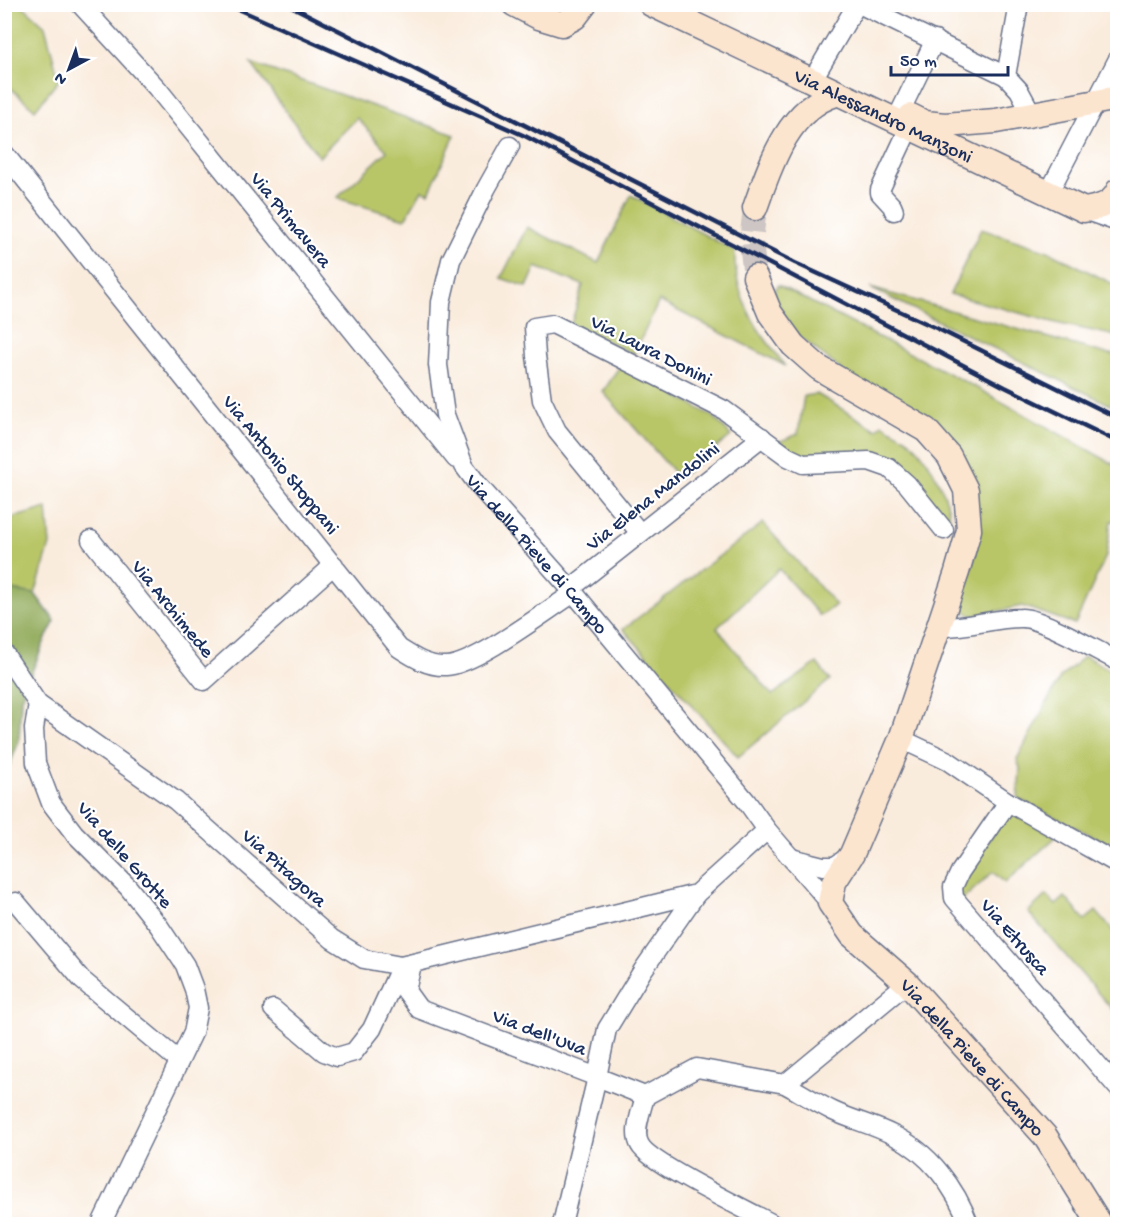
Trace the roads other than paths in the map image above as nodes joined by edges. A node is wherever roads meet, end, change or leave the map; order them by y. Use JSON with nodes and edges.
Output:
{"nodes":[{"id":1,"x":80,"y":4,"type":"edge"},
{"id":2,"x":514,"y":4,"type":"edge"},
{"id":3,"x":585,"y":4,"type":"edge"},
{"id":4,"x":651,"y":4,"type":"edge"},
{"id":5,"x":676,"y":4,"type":"edge"},
{"id":6,"x":1019,"y":4,"type":"edge"},
{"id":7,"x":865,"y":6,"type":"edge"},
{"id":8,"x":936,"y":40,"type":"junction"},
{"id":9,"x":1118,"y":59,"type":"edge"},
{"id":10,"x":787,"y":70,"type":"junction"},
{"id":11,"x":817,"y":72,"type":"junction"},
{"id":12,"x":1006,"y":76,"type":"junction"},
{"id":13,"x":836,"y":94,"type":"junction"},
{"id":14,"x":1110,"y":102,"type":"edge"},
{"id":15,"x":1032,"y":114,"type":"junction"},
{"id":16,"x":904,"y":120,"type":"junction"},
{"id":17,"x":996,"y":121,"type":"junction"},
{"id":18,"x":788,"y":132,"type":"junction"},
{"id":19,"x":510,"y":146,"type":"dead end"},
{"id":20,"x":4,"y":153,"type":"edge"},
{"id":21,"x":987,"y":165,"type":"junction"},
{"id":22,"x":1048,"y":194,"type":"junction"},
{"id":23,"x":1117,"y":201,"type":"edge"},
{"id":24,"x":755,"y":208,"type":"tunnel mouth"},
{"id":25,"x":1084,"y":210,"type":"junction"},
{"id":26,"x":894,"y":212,"type":"dead end"},
{"id":27,"x":1118,"y":222,"type":"edge"},
{"id":28,"x":755,"y":278,"type":"tunnel mouth"},
{"id":29,"x":762,"y":437,"type":"junction"},
{"id":30,"x":464,"y":466,"type":"junction"},
{"id":31,"x":945,"y":530,"type":"dead end"},
{"id":32,"x":640,"y":533,"type":"junction"},
{"id":33,"x":91,"y":540,"type":"dead end"},
{"id":34,"x":334,"y":565,"type":"junction"},
{"id":35,"x":572,"y":591,"type":"junction"},
{"id":36,"x":939,"y":627,"type":"junction"},
{"id":37,"x":4,"y":653,"type":"edge"},
{"id":38,"x":1118,"y":661,"type":"edge"},
{"id":39,"x":38,"y":704,"type":"junction"},
{"id":40,"x":901,"y":739,"type":"junction"},
{"id":41,"x":1008,"y":802,"type":"junction"},
{"id":42,"x":767,"y":830,"type":"junction"},
{"id":43,"x":852,"y":854,"type":"junction"},
{"id":44,"x":791,"y":858,"type":"junction"},
{"id":45,"x":1118,"y":864,"type":"edge"},
{"id":46,"x":696,"y":894,"type":"junction"},
{"id":47,"x":16,"y":902,"type":"dead end"},
{"id":48,"x":830,"y":903,"type":"junction"},
{"id":49,"x":407,"y":965,"type":"junction"},
{"id":50,"x":908,"y":983,"type":"junction"},
{"id":51,"x":273,"y":1009,"type":"dead end"},
{"id":52,"x":179,"y":1061,"type":"junction"},
{"id":53,"x":597,"y":1077,"type":"junction"},
{"id":54,"x":785,"y":1084,"type":"junction"},
{"id":55,"x":1118,"y":1088,"type":"edge"},
{"id":56,"x":645,"y":1096,"type":"junction"},
{"id":57,"x":771,"y":1223,"type":"dead end"},
{"id":58,"x":101,"y":1224,"type":"edge"},
{"id":59,"x":562,"y":1224,"type":"edge"},
{"id":60,"x":969,"y":1224,"type":"edge"},
{"id":61,"x":1100,"y":1224,"type":"edge"}],
"edges":[{"from":1,"to":30,"type":"street","name":"Via Primavera"},
{"from":2,"to":3,"type":"street"},
{"from":4,"to":10,"type":"street","name":"Via Alessandro Manzoni"},
{"from":5,"to":11,"type":"street","name":"Via Alessandro Manzoni"},
{"from":6,"to":12,"type":"street"},
{"from":7,"to":8,"type":"street","name":"Via Alessandro Manzoni"},
{"from":7,"to":11,"type":"street","name":"Via Alessandro Manzoni"},
{"from":8,"to":12,"type":"street"},
{"from":8,"to":16,"type":"street","name":"Via Alessandro Manzoni"},
{"from":9,"to":14,"type":"street"},
{"from":10,"to":13,"type":"street","name":"Via Alessandro Manzoni"},
{"from":10,"to":18,"type":"street"},
{"from":11,"to":16,"type":"street","name":"Via Alessandro Manzoni"},
{"from":12,"to":15,"type":"street"},
{"from":13,"to":16,"type":"street","name":"Via Alessandro Manzoni"},
{"from":13,"to":18,"type":"street"},
{"from":14,"to":15,"type":"street","name":"Via Alessandro Manzoni"},
{"from":14,"to":22,"type":"street"},
{"from":15,"to":17,"type":"street","name":"Via Alessandro Manzoni"},
{"from":16,"to":17,"type":"street","name":"Via Alessandro Manzoni"},
{"from":16,"to":21,"type":"street","name":"Via Alessandro Manzoni"},
{"from":16,"to":26,"type":"street"},
{"from":17,"to":21,"type":"street"},
{"from":18,"to":24,"type":"street"},
{"from":19,"to":30,"type":"street","name":"Via della Pieve di Campo"},
{"from":20,"to":34,"type":"street","name":"Via Antonio Stoppani"},
{"from":21,"to":22,"type":"street","name":"Via Alessandro Manzoni"},
{"from":22,"to":25,"type":"street","name":"Via Alessandro Manzoni"},
{"from":23,"to":25,"type":"street"},
{"from":25,"to":27,"type":"street","name":"Via Alessandro Manzoni"},
{"from":28,"to":36,"type":"street"},
{"from":29,"to":31,"type":"street","name":"Via Laura Donini"},
{"from":29,"to":32,"type":"street","name":"Via Elena Mandolini"},
{"from":29,"to":32,"type":"street","name":"Via Laura Donini"},
{"from":30,"to":35,"type":"street","name":"Via della Pieve di Campo"},
{"from":32,"to":35,"type":"street","name":"Via Elena Mandolini"},
{"from":33,"to":34,"type":"street","name":"Via Archimede"},
{"from":34,"to":35,"type":"street","name":"Via Antonio Stoppani"},
{"from":35,"to":42,"type":"street","name":"Via della Pieve di Campo"},
{"from":36,"to":38,"type":"street"},
{"from":36,"to":40,"type":"street"},
{"from":37,"to":39,"type":"street","name":"Via Pitagora"},
{"from":39,"to":49,"type":"street","name":"Via Pitagora"},
{"from":39,"to":52,"type":"street","name":"Via delle Grotte"},
{"from":40,"to":41,"type":"street"},
{"from":40,"to":43,"type":"street"},
{"from":41,"to":45,"type":"street"},
{"from":41,"to":55,"type":"street","name":"Via Etrusca"},
{"from":42,"to":44,"type":"street","name":"Via della Pieve di Campo"},
{"from":42,"to":46,"type":"street","name":"Via dell'Uva"},
{"from":43,"to":44,"type":"street"},
{"from":43,"to":48,"type":"street"},
{"from":44,"to":48,"type":"street","name":"Via della Pieve di Campo"},
{"from":46,"to":49,"type":"street","name":"Via dell'Uva"},
{"from":46,"to":53,"type":"street","name":"Via dell'Uva"},
{"from":47,"to":52,"type":"street"},
{"from":48,"to":50,"type":"street","name":"Via della Pieve di Campo"},
{"from":49,"to":51,"type":"street"},
{"from":49,"to":53,"type":"street","name":"Via dell'Uva"},
{"from":50,"to":54,"type":"street"},
{"from":50,"to":61,"type":"street","name":"Via della Pieve di Campo"},
{"from":52,"to":58,"type":"street","name":"Via delle Grotte"},
{"from":53,"to":56,"type":"street"},
{"from":53,"to":59,"type":"street"},
{"from":54,"to":56,"type":"street"},
{"from":54,"to":60,"type":"street"},
{"from":56,"to":57,"type":"street"}]}
